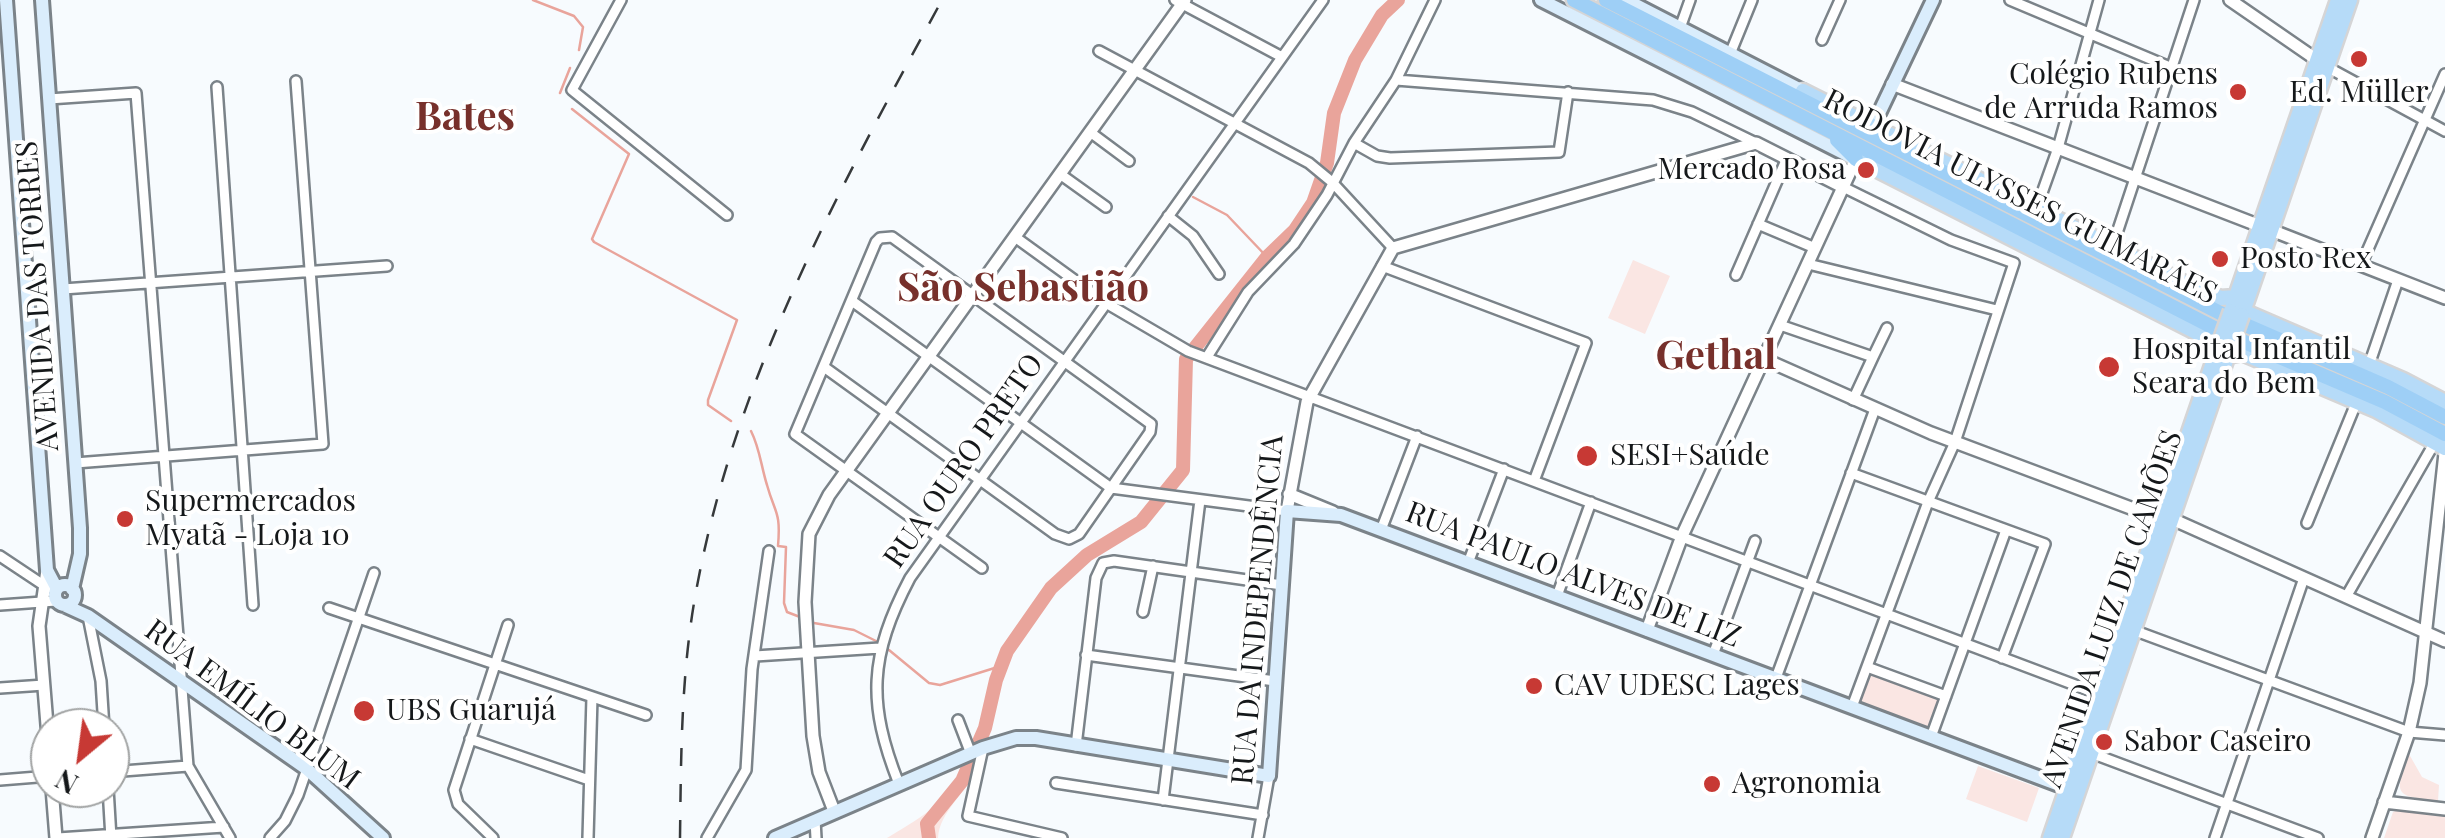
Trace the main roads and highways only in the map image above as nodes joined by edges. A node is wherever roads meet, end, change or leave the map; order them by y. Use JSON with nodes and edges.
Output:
{"nodes":[{"id":1,"x":6,"y":0,"type":"edge"},
{"id":2,"x":42,"y":0,"type":"edge"},
{"id":3,"x":1541,"y":0,"type":"edge"},
{"id":4,"x":1574,"y":0,"type":"edge"},
{"id":5,"x":1606,"y":0,"type":"edge"},
{"id":6,"x":1626,"y":0,"type":"edge"},
{"id":7,"x":1932,"y":0,"type":"edge"},
{"id":8,"x":2338,"y":0,"type":"edge"},
{"id":9,"x":2350,"y":0,"type":"edge"},
{"id":10,"x":4,"y":36,"type":"edge"},
{"id":11,"x":2322,"y":64,"type":"junction"},
{"id":12,"x":1761,"y":79,"type":"junction"},
{"id":13,"x":1804,"y":91,"type":"junction"},
{"id":14,"x":1872,"y":126,"type":"junction"},
{"id":15,"x":1826,"y":129,"type":"junction"},
{"id":16,"x":1901,"y":140,"type":"junction"},
{"id":17,"x":1856,"y":159,"type":"junction"},
{"id":18,"x":1936,"y":168,"type":"junction"},
{"id":19,"x":1888,"y":176,"type":"junction"},
{"id":20,"x":1919,"y":177,"type":"junction"},
{"id":21,"x":2238,"y":308,"type":"junction"},
{"id":22,"x":2224,"y":349,"type":"junction"},
{"id":23,"x":2445,"y":402,"type":"edge"},
{"id":24,"x":2445,"y":418,"type":"edge"},
{"id":25,"x":2443,"y":444,"type":"edge"},
{"id":26,"x":1287,"y":512,"type":"joint"},
{"id":27,"x":2169,"y":514,"type":"junction"},
{"id":28,"x":58,"y":595,"type":"junction"},
{"id":29,"x":2092,"y":749,"type":"junction"},
{"id":30,"x":2068,"y":788,"type":"junction"},
{"id":31,"x":383,"y":838,"type":"edge"},
{"id":32,"x":775,"y":838,"type":"edge"},
{"id":33,"x":2050,"y":838,"type":"edge"},
{"id":34,"x":2062,"y":838,"type":"edge"}],
"edges":[{"from":1,"to":10,"type":"main road","name":"AVENIDA DAS TORRES"},
{"from":2,"to":28,"type":"main road","name":"AVENIDA DAS TORRES"},
{"from":3,"to":17,"type":"main road"},
{"from":4,"to":15,"type":"highway","name":"RODOVIA ULYSSES GUIMARÃES"},
{"from":5,"to":12,"type":"highway","name":"RODOVIA ULYSSES GUIMARÃES"},
{"from":6,"to":13,"type":"main road"},
{"from":7,"to":14,"type":"main road"},
{"from":8,"to":11,"type":"main road","name":"AVENIDA LUIZ DE CAMÕES"},
{"from":9,"to":11,"type":"main road","name":"AVENIDA LUIZ DE CAMÕES"},
{"from":10,"to":28,"type":"main road","name":"AVENIDA DAS TORRES"},
{"from":11,"to":21,"type":"main road","name":"AVENIDA LUIZ DE CAMÕES"},
{"from":12,"to":13,"type":"highway"},
{"from":12,"to":18,"type":"highway","name":"RODOVIA ULYSSES GUIMARÃES"},
{"from":13,"to":14,"type":"main road"},
{"from":14,"to":16,"type":"main road"},
{"from":15,"to":17,"type":"highway"},
{"from":15,"to":20,"type":"highway","name":"RODOVIA ULYSSES GUIMARÃES"},
{"from":16,"to":18,"type":"highway"},
{"from":16,"to":21,"type":"main road"},
{"from":17,"to":19,"type":"main road"},
{"from":18,"to":24,"type":"highway","name":"RODOVIA ULYSSES GUIMARÃES"},
{"from":19,"to":20,"type":"highway"},
{"from":19,"to":22,"type":"main road"},
{"from":20,"to":25,"type":"highway","name":"RODOVIA ULYSSES GUIMARÃES"},
{"from":21,"to":22,"type":"main road","name":"AVENIDA LUIZ DE CAMÕES","bridge":true},
{"from":21,"to":23,"type":"main road"},
{"from":22,"to":25,"type":"main road"},
{"from":22,"to":27,"type":"main road","name":"AVENIDA LUIZ DE CAMÕES"},
{"from":22,"to":27,"type":"main road","name":"AVENIDA LUIZ DE CAMÕES"},
{"from":26,"to":30,"type":"main road","name":"RUA PAULO ALVES DE LIZ"},
{"from":26,"to":32,"type":"main road","name":"RUA DA INDEPENDÊNCIA"},
{"from":27,"to":29,"type":"main road","name":"AVENIDA LUIZ DE CAMÕES"},
{"from":27,"to":30,"type":"main road","name":"AVENIDA LUIZ DE CAMÕES"},
{"from":28,"to":31,"type":"main road","name":"RUA EMÍLIO BLUM"},
{"from":29,"to":30,"type":"main road"},
{"from":29,"to":34,"type":"main road","name":"AVENIDA LUIZ DE CAMÕES"},
{"from":30,"to":33,"type":"main road","name":"AVENIDA LUIZ DE CAMÕES"}]}
